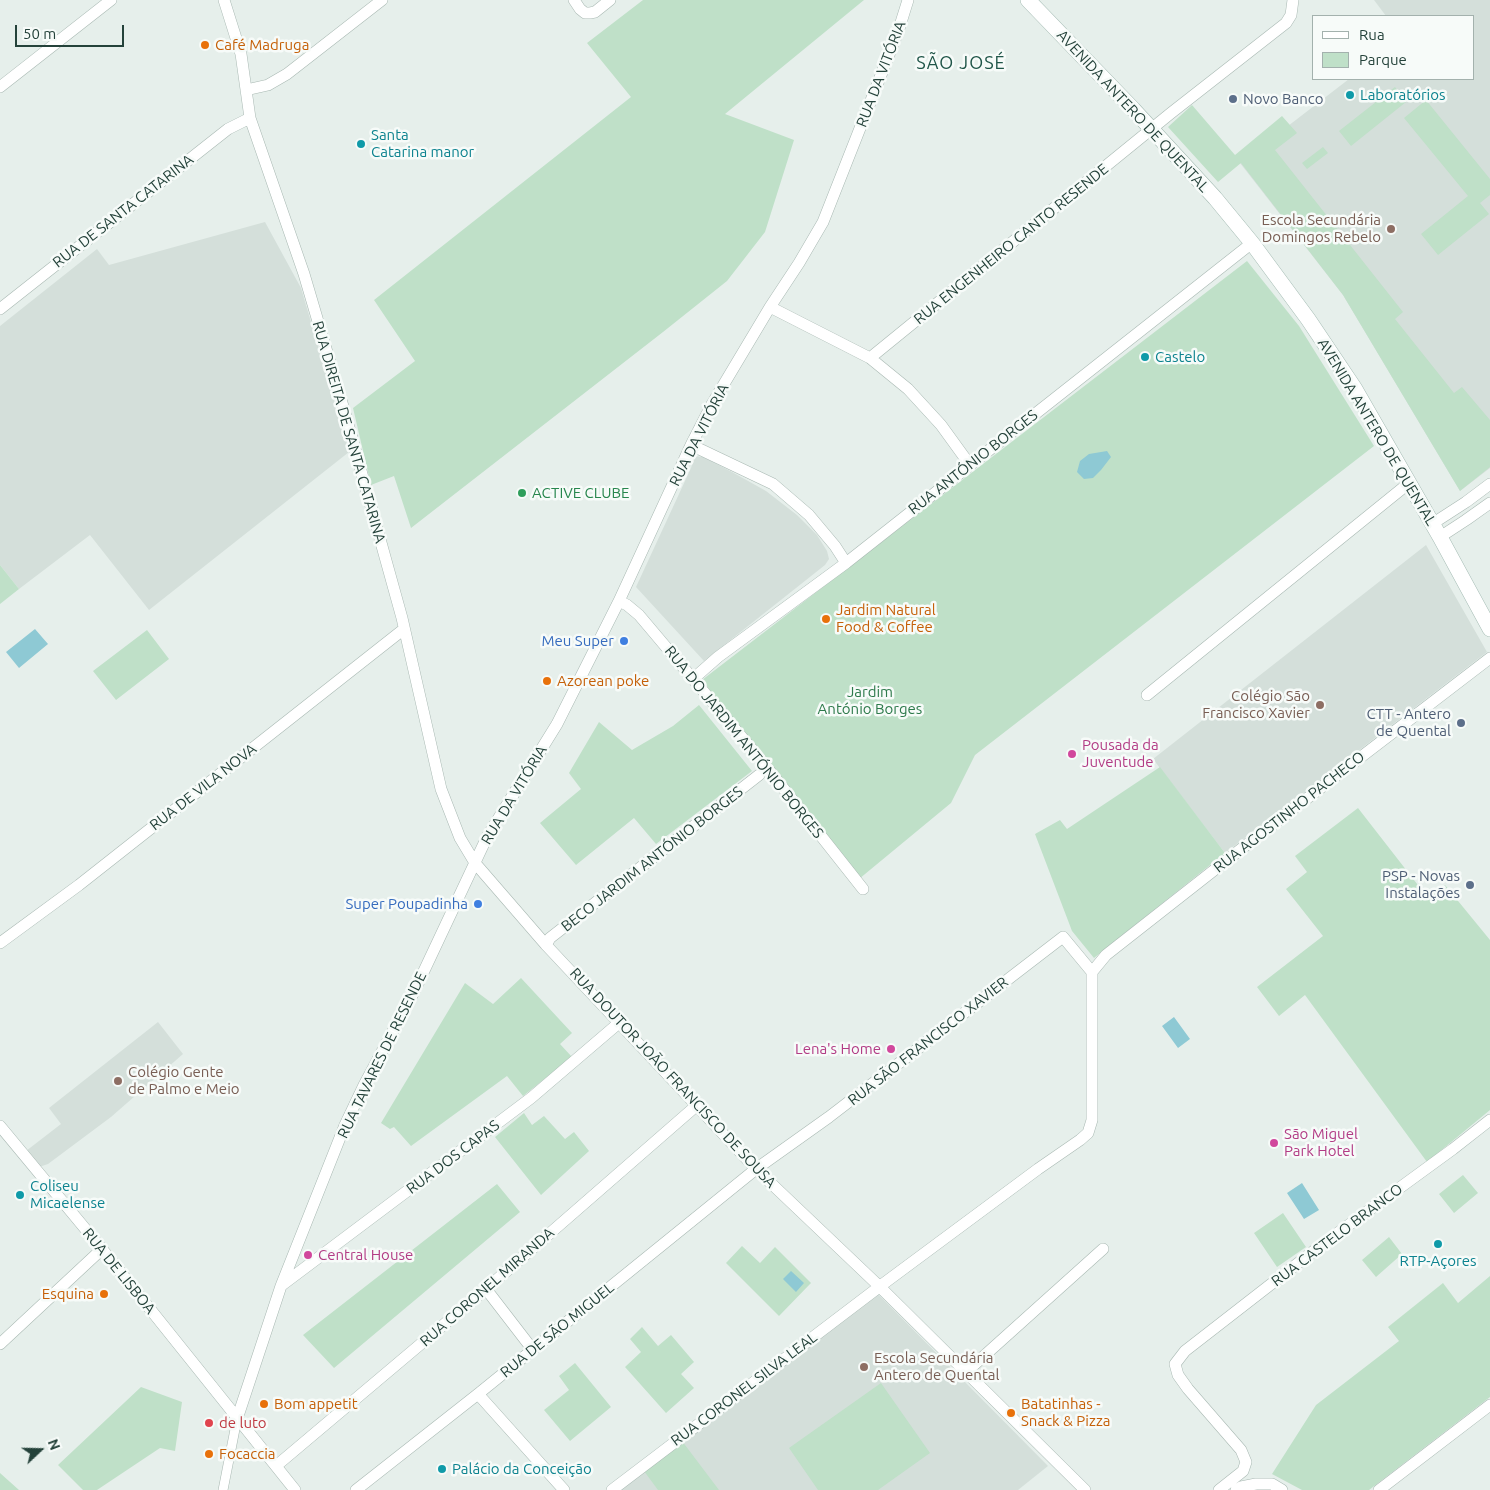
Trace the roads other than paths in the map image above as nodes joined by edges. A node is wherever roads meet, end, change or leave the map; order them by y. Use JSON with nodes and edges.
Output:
{"nodes":[{"id":1,"x":111,"y":0,"type":"edge"},
{"id":2,"x":224,"y":0,"type":"edge"},
{"id":3,"x":382,"y":0,"type":"edge"},
{"id":4,"x":574,"y":0,"type":"edge"},
{"id":5,"x":610,"y":0,"type":"edge"},
{"id":6,"x":908,"y":0,"type":"edge"},
{"id":7,"x":1028,"y":0,"type":"edge"},
{"id":8,"x":1293,"y":0,"type":"edge"},
{"id":9,"x":0,"y":87,"type":"edge"},
{"id":10,"x":246,"y":90,"type":"junction"},
{"id":11,"x":250,"y":118,"type":"junction"},
{"id":12,"x":1151,"y":130,"type":"junction"},
{"id":13,"x":1252,"y":244,"type":"junction"},
{"id":14,"x":770,"y":307,"type":"junction"},
{"id":15,"x":0,"y":309,"type":"edge"},
{"id":16,"x":870,"y":358,"type":"junction"},
{"id":17,"x":691,"y":446,"type":"junction"},
{"id":18,"x":970,"y":465,"type":"junction"},
{"id":19,"x":1409,"y":482,"type":"junction"},
{"id":20,"x":1490,"y":484,"type":"edge"},
{"id":21,"x":1490,"y":503,"type":"edge"},
{"id":22,"x":1436,"y":531,"type":"junction"},
{"id":23,"x":846,"y":563,"type":"junction"},
{"id":24,"x":620,"y":601,"type":"junction"},
{"id":25,"x":404,"y":629,"type":"junction"},
{"id":26,"x":1490,"y":629,"type":"edge"},
{"id":27,"x":1490,"y":658,"type":"edge"},
{"id":28,"x":693,"y":678,"type":"junction"},
{"id":29,"x":1147,"y":694,"type":"dead end"},
{"id":30,"x":759,"y":775,"type":"dead end"},
{"id":31,"x":474,"y":863,"type":"junction"},
{"id":32,"x":863,"y":889,"type":"dead end"},
{"id":33,"x":0,"y":943,"type":"edge"},
{"id":34,"x":546,"y":944,"type":"junction"},
{"id":35,"x":1092,"y":972,"type":"junction"},
{"id":36,"x":620,"y":1022,"type":"junction"},
{"id":37,"x":696,"y":1106,"type":"junction"},
{"id":38,"x":1490,"y":1120,"type":"edge"},
{"id":39,"x":0,"y":1126,"type":"edge"},
{"id":40,"x":756,"y":1169,"type":"junction"},
{"id":41,"x":102,"y":1249,"type":"junction"},
{"id":42,"x":1103,"y":1249,"type":"dead end"},
{"id":43,"x":281,"y":1286,"type":"junction"},
{"id":44,"x":877,"y":1288,"type":"junction"},
{"id":45,"x":486,"y":1289,"type":"junction"},
{"id":46,"x":0,"y":1344,"type":"edge"},
{"id":47,"x":532,"y":1350,"type":"junction"},
{"id":48,"x":965,"y":1373,"type":"junction"},
{"id":49,"x":478,"y":1394,"type":"junction"},
{"id":50,"x":1490,"y":1405,"type":"edge"},
{"id":51,"x":237,"y":1419,"type":"junction"},
{"id":52,"x":276,"y":1466,"type":"junction"},
{"id":53,"x":223,"y":1490,"type":"edge"},
{"id":54,"x":295,"y":1490,"type":"edge"},
{"id":55,"x":356,"y":1490,"type":"edge"},
{"id":56,"x":564,"y":1490,"type":"edge"},
{"id":57,"x":612,"y":1490,"type":"edge"},
{"id":58,"x":1085,"y":1490,"type":"edge"},
{"id":59,"x":1219,"y":1490,"type":"edge"},
{"id":60,"x":1236,"y":1490,"type":"edge"},
{"id":61,"x":1282,"y":1490,"type":"edge"},
{"id":62,"x":1379,"y":1490,"type":"edge"}],
"edges":[{"from":1,"to":9,"type":"street"},
{"from":2,"to":10,"type":"street","name":"RUA DIREITA DE SANTA CATARINA"},
{"from":3,"to":10,"type":"street"},
{"from":4,"to":5,"type":"street"},
{"from":6,"to":14,"type":"street","name":"RUA DA VITÓRIA"},
{"from":7,"to":12,"type":"main road","name":"AVENIDA ANTERO DE QUENTAL"},
{"from":8,"to":12,"type":"street","name":"RUA ENGENHEIRO CANTO RESENDE"},
{"from":10,"to":11,"type":"street","name":"RUA DIREITA DE SANTA CATARINA"},
{"from":11,"to":15,"type":"street","name":"RUA DE SANTA CATARINA"},
{"from":11,"to":25,"type":"street","name":"RUA DIREITA DE SANTA CATARINA"},
{"from":12,"to":13,"type":"main road","name":"AVENIDA ANTERO DE QUENTAL"},
{"from":12,"to":16,"type":"street","name":"RUA ENGENHEIRO CANTO RESENDE"},
{"from":13,"to":18,"type":"street","name":"RUA ANTÓNIO BORGES"},
{"from":13,"to":19,"type":"main road","name":"AVENIDA ANTERO DE QUENTAL"},
{"from":14,"to":16,"type":"street"},
{"from":14,"to":17,"type":"street","name":"RUA DA VITÓRIA"},
{"from":16,"to":18,"type":"street"},
{"from":17,"to":23,"type":"street"},
{"from":17,"to":24,"type":"street","name":"RUA DA VITÓRIA"},
{"from":18,"to":23,"type":"street","name":"RUA ANTÓNIO BORGES"},
{"from":19,"to":22,"type":"main road","name":"AVENIDA ANTERO DE QUENTAL"},
{"from":19,"to":29,"type":"street"},
{"from":20,"to":22,"type":"street"},
{"from":21,"to":22,"type":"street"},
{"from":22,"to":26,"type":"main road","name":"AVENIDA ANTERO DE QUENTAL"},
{"from":23,"to":28,"type":"street","name":"RUA ANTÓNIO BORGES"},
{"from":24,"to":28,"type":"street","name":"RUA DO JARDIM ANTÓNIO BORGES"},
{"from":24,"to":31,"type":"street","name":"RUA DA VITÓRIA"},
{"from":25,"to":31,"type":"street","name":"RUA DIREITA DE SANTA CATARINA"},
{"from":25,"to":33,"type":"street","name":"RUA DE VILA NOVA"},
{"from":27,"to":35,"type":"street","name":"RUA AGOSTINHO PACHECO"},
{"from":28,"to":32,"type":"street","name":"RUA DO JARDIM ANTÓNIO BORGES"},
{"from":30,"to":34,"type":"street","name":"BECO JARDIM ANTÓNIO BORGES"},
{"from":31,"to":34,"type":"street","name":"RUA DOUTOR JOÃO FRANCISCO DE SOUSA"},
{"from":31,"to":43,"type":"street","name":"RUA TAVARES DE RESENDE"},
{"from":34,"to":36,"type":"street","name":"RUA DOUTOR JOÃO FRANCISCO DE SOUSA"},
{"from":35,"to":40,"type":"street","name":"RUA SÃO FRANCISCO XAVIER"},
{"from":35,"to":44,"type":"street","name":"RUA CORONEL SILVA LEAL"},
{"from":36,"to":37,"type":"street","name":"RUA DOUTOR JOÃO FRANCISCO DE SOUSA"},
{"from":36,"to":43,"type":"street","name":"RUA DOS CAPAS"},
{"from":37,"to":40,"type":"street","name":"RUA DOUTOR JOÃO FRANCISCO DE SOUSA"},
{"from":37,"to":45,"type":"street","name":"RUA CORONEL MIRANDA"},
{"from":38,"to":59,"type":"street","name":"RUA CASTELO BRANCO"},
{"from":39,"to":41,"type":"street","name":"RUA DE LISBOA"},
{"from":40,"to":44,"type":"street","name":"RUA DOUTOR JOÃO FRANCISCO DE SOUSA"},
{"from":40,"to":47,"type":"street","name":"RUA DE SÃO MIGUEL"},
{"from":41,"to":46,"type":"street"},
{"from":41,"to":51,"type":"street","name":"RUA DE LISBOA"},
{"from":42,"to":48,"type":"street"},
{"from":43,"to":51,"type":"street","name":"RUA TAVARES DE RESENDE"},
{"from":44,"to":48,"type":"street","name":"RUA DOUTOR JOÃO FRANCISCO DE SOUSA"},
{"from":44,"to":57,"type":"street","name":"RUA CORONEL SILVA LEAL"},
{"from":45,"to":47,"type":"street"},
{"from":45,"to":52,"type":"street","name":"RUA CORONEL MIRANDA"},
{"from":47,"to":49,"type":"street","name":"RUA DE SÃO MIGUEL"},
{"from":48,"to":58,"type":"street","name":"RUA DOUTOR JOÃO FRANCISCO DE SOUSA"},
{"from":49,"to":55,"type":"street","name":"RUA DE SÃO MIGUEL"},
{"from":49,"to":56,"type":"street"},
{"from":50,"to":62,"type":"street"},
{"from":51,"to":52,"type":"street","name":"RUA DE LISBOA"},
{"from":51,"to":53,"type":"street"},
{"from":52,"to":54,"type":"street","name":"RUA DE LISBOA"},
{"from":60,"to":61,"type":"street"}]}
